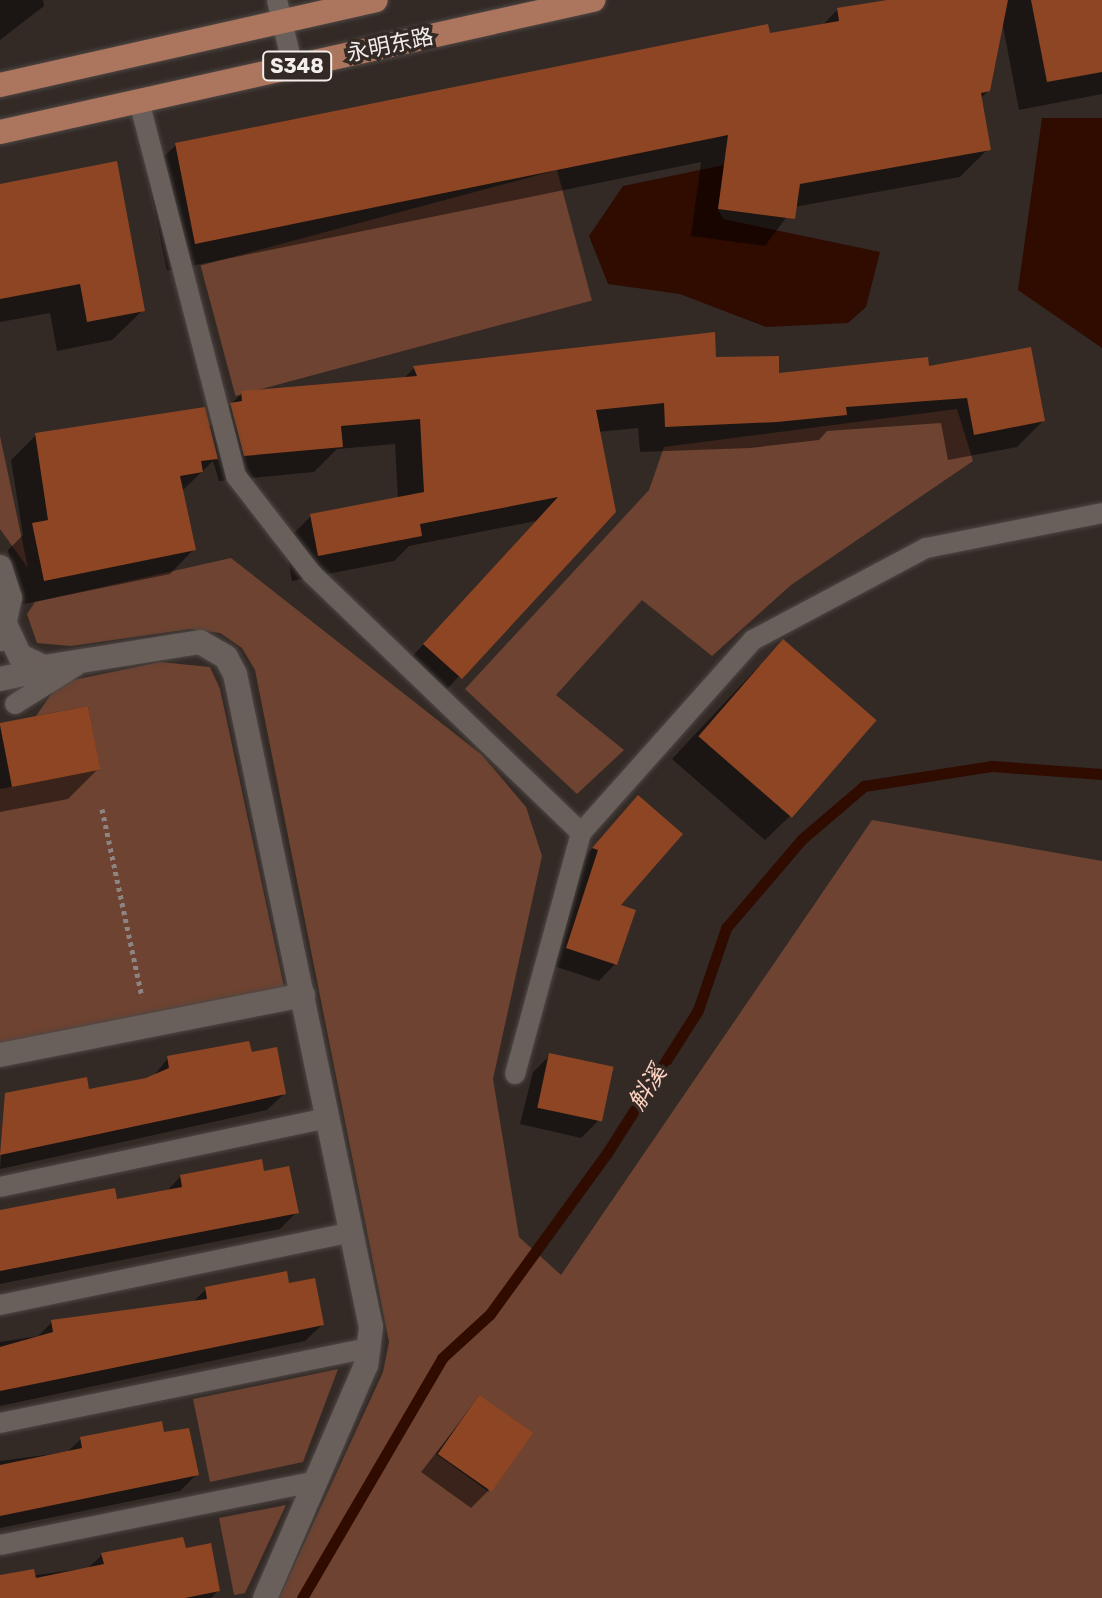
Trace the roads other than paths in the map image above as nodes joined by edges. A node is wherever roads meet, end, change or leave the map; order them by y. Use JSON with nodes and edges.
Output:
{"nodes":[{"id":1,"x":376,"y":0,"type":"edge"},
{"id":2,"x":593,"y":0,"type":"edge"},
{"id":3,"x":280,"y":11,"type":"edge"},
{"id":4,"x":293,"y":67,"type":"junction"},
{"id":5,"x":0,"y":85,"type":"edge"},
{"id":6,"x":139,"y":101,"type":"junction"},
{"id":7,"x":0,"y":132,"type":"edge"},
{"id":8,"x":1102,"y":513,"type":"edge"},
{"id":9,"x":0,"y":567,"type":"edge"},
{"id":10,"x":3,"y":634,"type":"edge"},
{"id":11,"x":84,"y":661,"type":"junction"},
{"id":12,"x":14,"y":669,"type":"edge"},
{"id":13,"x":7,"y":708,"type":"edge"},
{"id":14,"x":581,"y":833,"type":"junction"},
{"id":15,"x":303,"y":995,"type":"junction"},
{"id":16,"x":0,"y":1055,"type":"edge"},
{"id":17,"x":515,"y":1074,"type":"dead end"},
{"id":18,"x":328,"y":1118,"type":"junction"},
{"id":19,"x":0,"y":1187,"type":"edge"},
{"id":20,"x":352,"y":1232,"type":"junction"},
{"id":21,"x":0,"y":1305,"type":"edge"},
{"id":22,"x":370,"y":1348,"type":"junction"},
{"id":23,"x":0,"y":1423,"type":"edge"},
{"id":24,"x":316,"y":1481,"type":"junction"},
{"id":25,"x":0,"y":1545,"type":"edge"},
{"id":26,"x":265,"y":1598,"type":"edge"}],
"edges":[{"from":1,"to":3,"type":"main road","number":"S348"},
{"from":2,"to":4,"type":"main road","name":"永明东路","number":"S348"},
{"from":3,"to":4,"type":"lane"},
{"from":3,"to":5,"type":"main road","number":"S348"},
{"from":4,"to":6,"type":"main road","name":"永明东路","number":"S348"},
{"from":6,"to":7,"type":"main road","name":"永明东路","number":"S348"},
{"from":6,"to":14,"type":"lane"},
{"from":8,"to":14,"type":"lane"},
{"from":9,"to":10,"type":"street"},
{"from":10,"to":12,"type":"street"},
{"from":11,"to":12,"type":"street"},
{"from":11,"to":13,"type":"lane"},
{"from":11,"to":15,"type":"street"},
{"from":12,"to":13,"type":"lane"},
{"from":14,"to":17,"type":"lane"},
{"from":15,"to":16,"type":"street"},
{"from":15,"to":18,"type":"street"},
{"from":18,"to":19,"type":"lane"},
{"from":18,"to":20,"type":"street"},
{"from":20,"to":21,"type":"lane"},
{"from":20,"to":22,"type":"street"},
{"from":22,"to":23,"type":"lane"},
{"from":22,"to":24,"type":"street"},
{"from":24,"to":25,"type":"lane"},
{"from":24,"to":26,"type":"street"}]}
